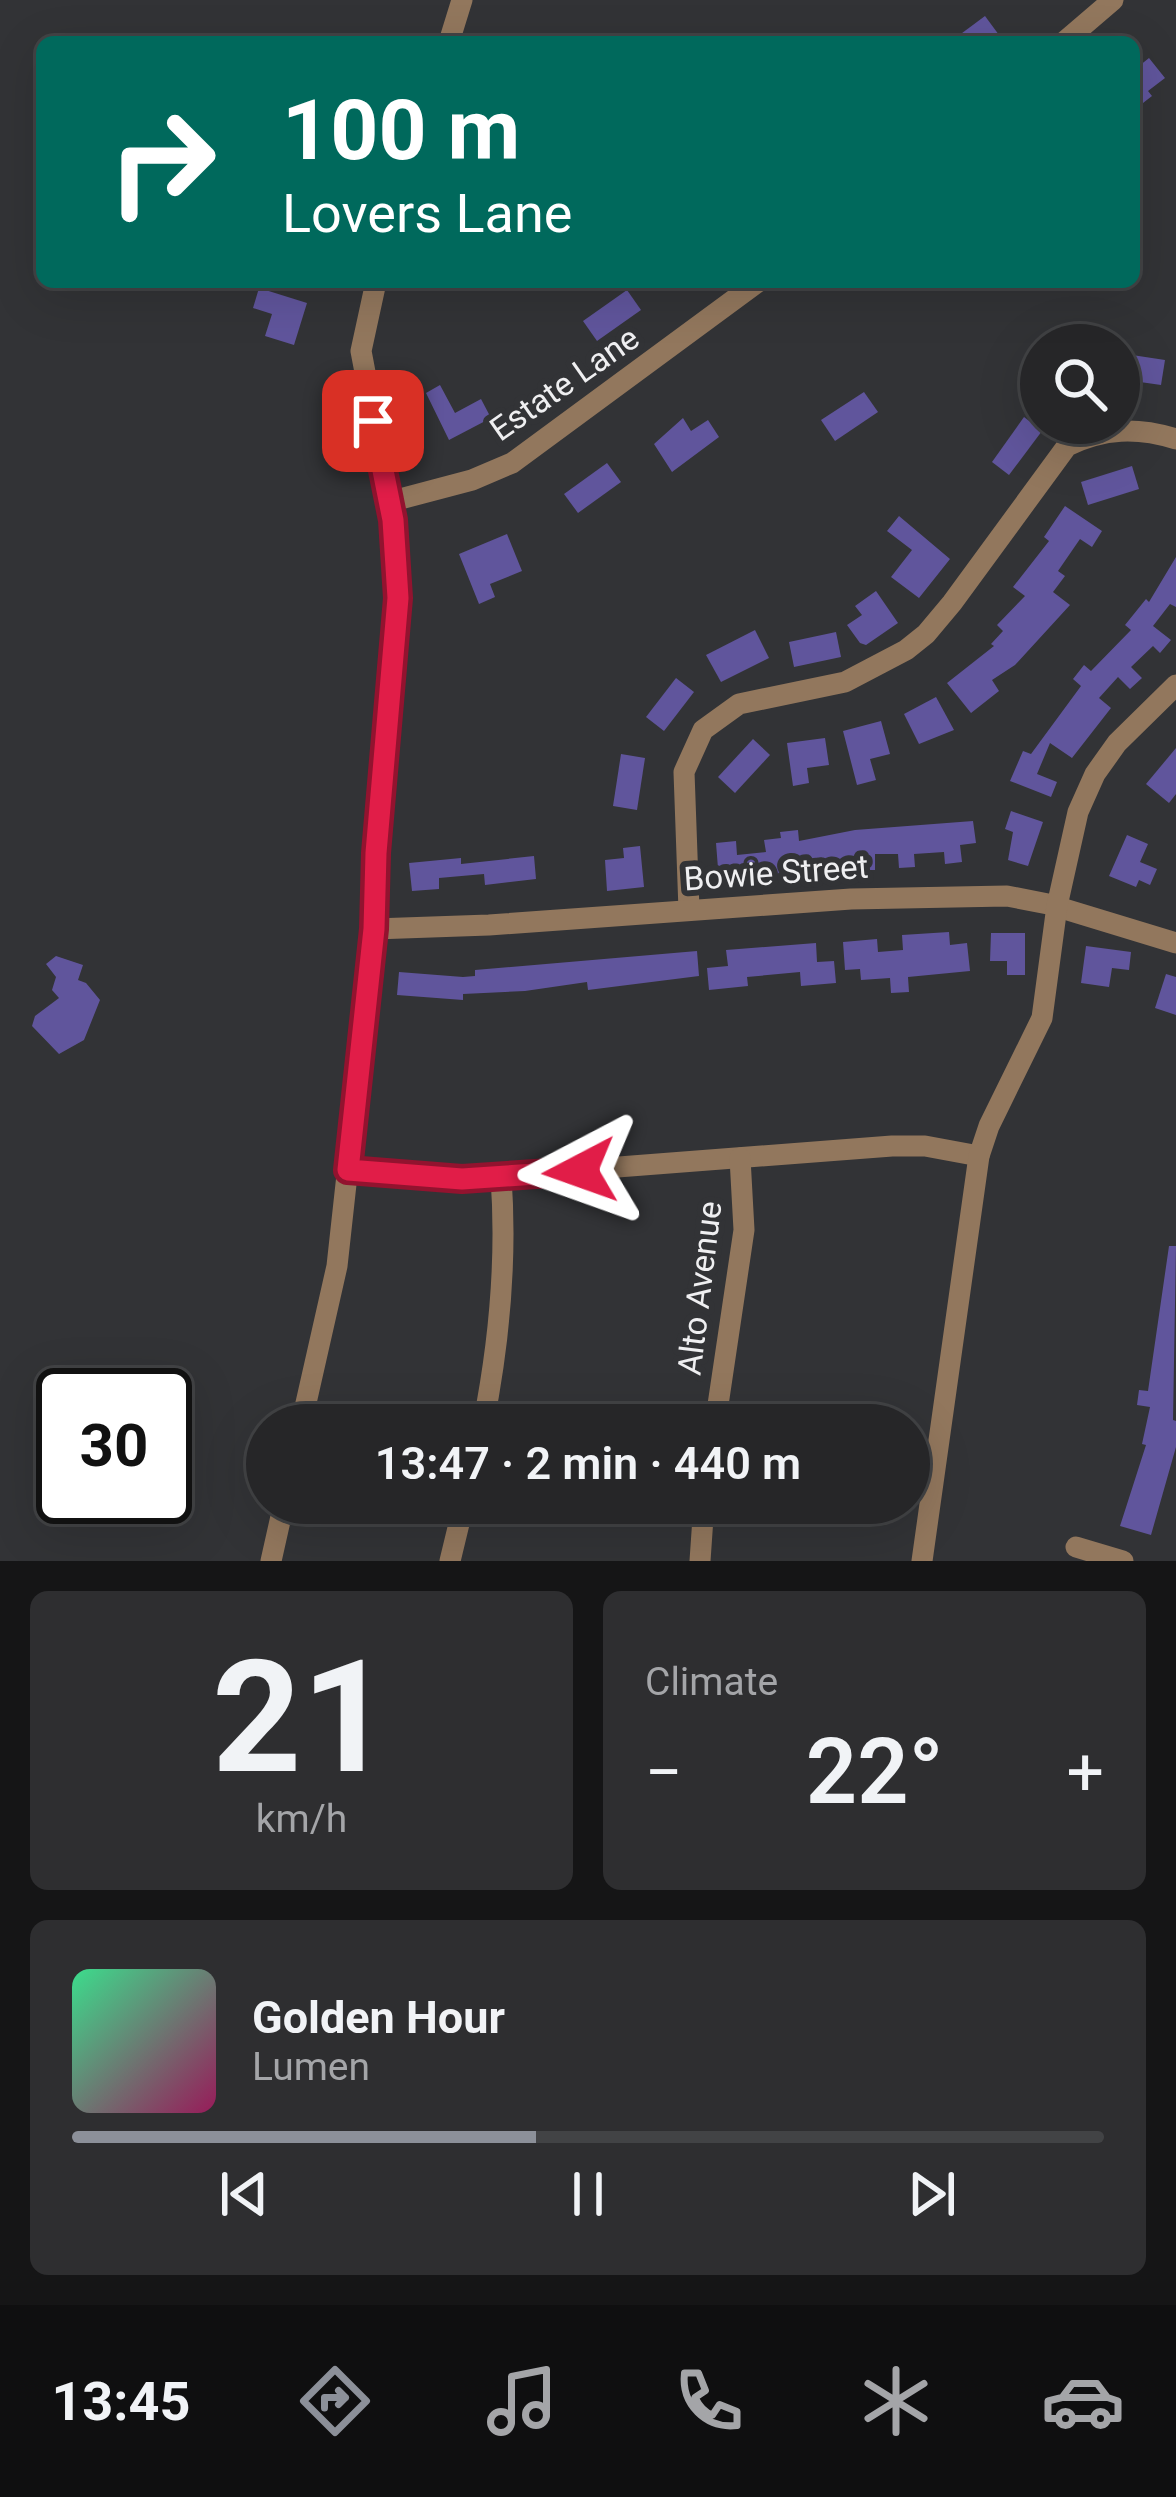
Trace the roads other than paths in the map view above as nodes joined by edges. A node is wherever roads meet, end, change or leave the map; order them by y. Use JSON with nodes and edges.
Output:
{"nodes":[{"id":1,"x":462,"y":0,"type":"edge"},
{"id":2,"x":1113,"y":0,"type":"edge"},
{"id":3,"x":451,"y":36,"type":"edge"},
{"id":4,"x":1071,"y":36,"type":"edge"},
{"id":5,"x":375,"y":288,"type":"edge"},
{"id":6,"x":750,"y":288,"type":"edge"},
{"id":7,"x":1176,"y":439,"type":"edge"},
{"id":8,"x":389,"y":502,"type":"junction"},
{"id":9,"x":1176,"y":687,"type":"edge"},
{"id":10,"x":1057,"y":906,"type":"junction"},
{"id":11,"x":689,"y":910,"type":"junction"},
{"id":12,"x":374,"y":929,"type":"junction"},
{"id":13,"x":1176,"y":944,"type":"edge"},
{"id":14,"x":980,"y":1156,"type":"junction"},
{"id":15,"x":740,"y":1158,"type":"junction"},
{"id":16,"x":348,"y":1170,"type":"junction"},
{"id":17,"x":501,"y":1177,"type":"junction"},
{"id":18,"x":306,"y":1404,"type":"edge"},
{"id":19,"x":487,"y":1404,"type":"edge"},
{"id":20,"x":718,"y":1404,"type":"edge"},
{"id":21,"x":280,"y":1524,"type":"edge"},
{"id":22,"x":459,"y":1524,"type":"edge"},
{"id":23,"x":703,"y":1524,"type":"edge"},
{"id":24,"x":1076,"y":1546,"type":"dead end"},
{"id":25,"x":272,"y":1561,"type":"edge"},
{"id":26,"x":450,"y":1561,"type":"edge"},
{"id":27,"x":700,"y":1561,"type":"edge"},
{"id":28,"x":922,"y":1561,"type":"edge"},
{"id":29,"x":1123,"y":1561,"type":"edge"}],
"edges":[{"from":1,"to":3,"type":"street"},
{"from":2,"to":4,"type":"street"},
{"from":5,"to":8,"type":"street"},
{"from":6,"to":8,"type":"street","name":"Estate Lane"},
{"from":7,"to":11,"type":"street"},
{"from":8,"to":12,"type":"street"},
{"from":9,"to":10,"type":"street"},
{"from":10,"to":11,"type":"street","name":"Bowie Street"},
{"from":10,"to":13,"type":"street","name":"Bowie Street"},
{"from":10,"to":14,"type":"street"},
{"from":11,"to":12,"type":"street","name":"Bowie Street"},
{"from":12,"to":16,"type":"street"},
{"from":14,"to":15,"type":"street"},
{"from":14,"to":28,"type":"street"},
{"from":15,"to":17,"type":"street"},
{"from":15,"to":20,"type":"street","name":"Alto Avenue"},
{"from":16,"to":17,"type":"street"},
{"from":16,"to":18,"type":"street"},
{"from":17,"to":19,"type":"street"},
{"from":21,"to":25,"type":"street"},
{"from":22,"to":26,"type":"street"},
{"from":23,"to":27,"type":"street"},
{"from":24,"to":29,"type":"street"}]}
